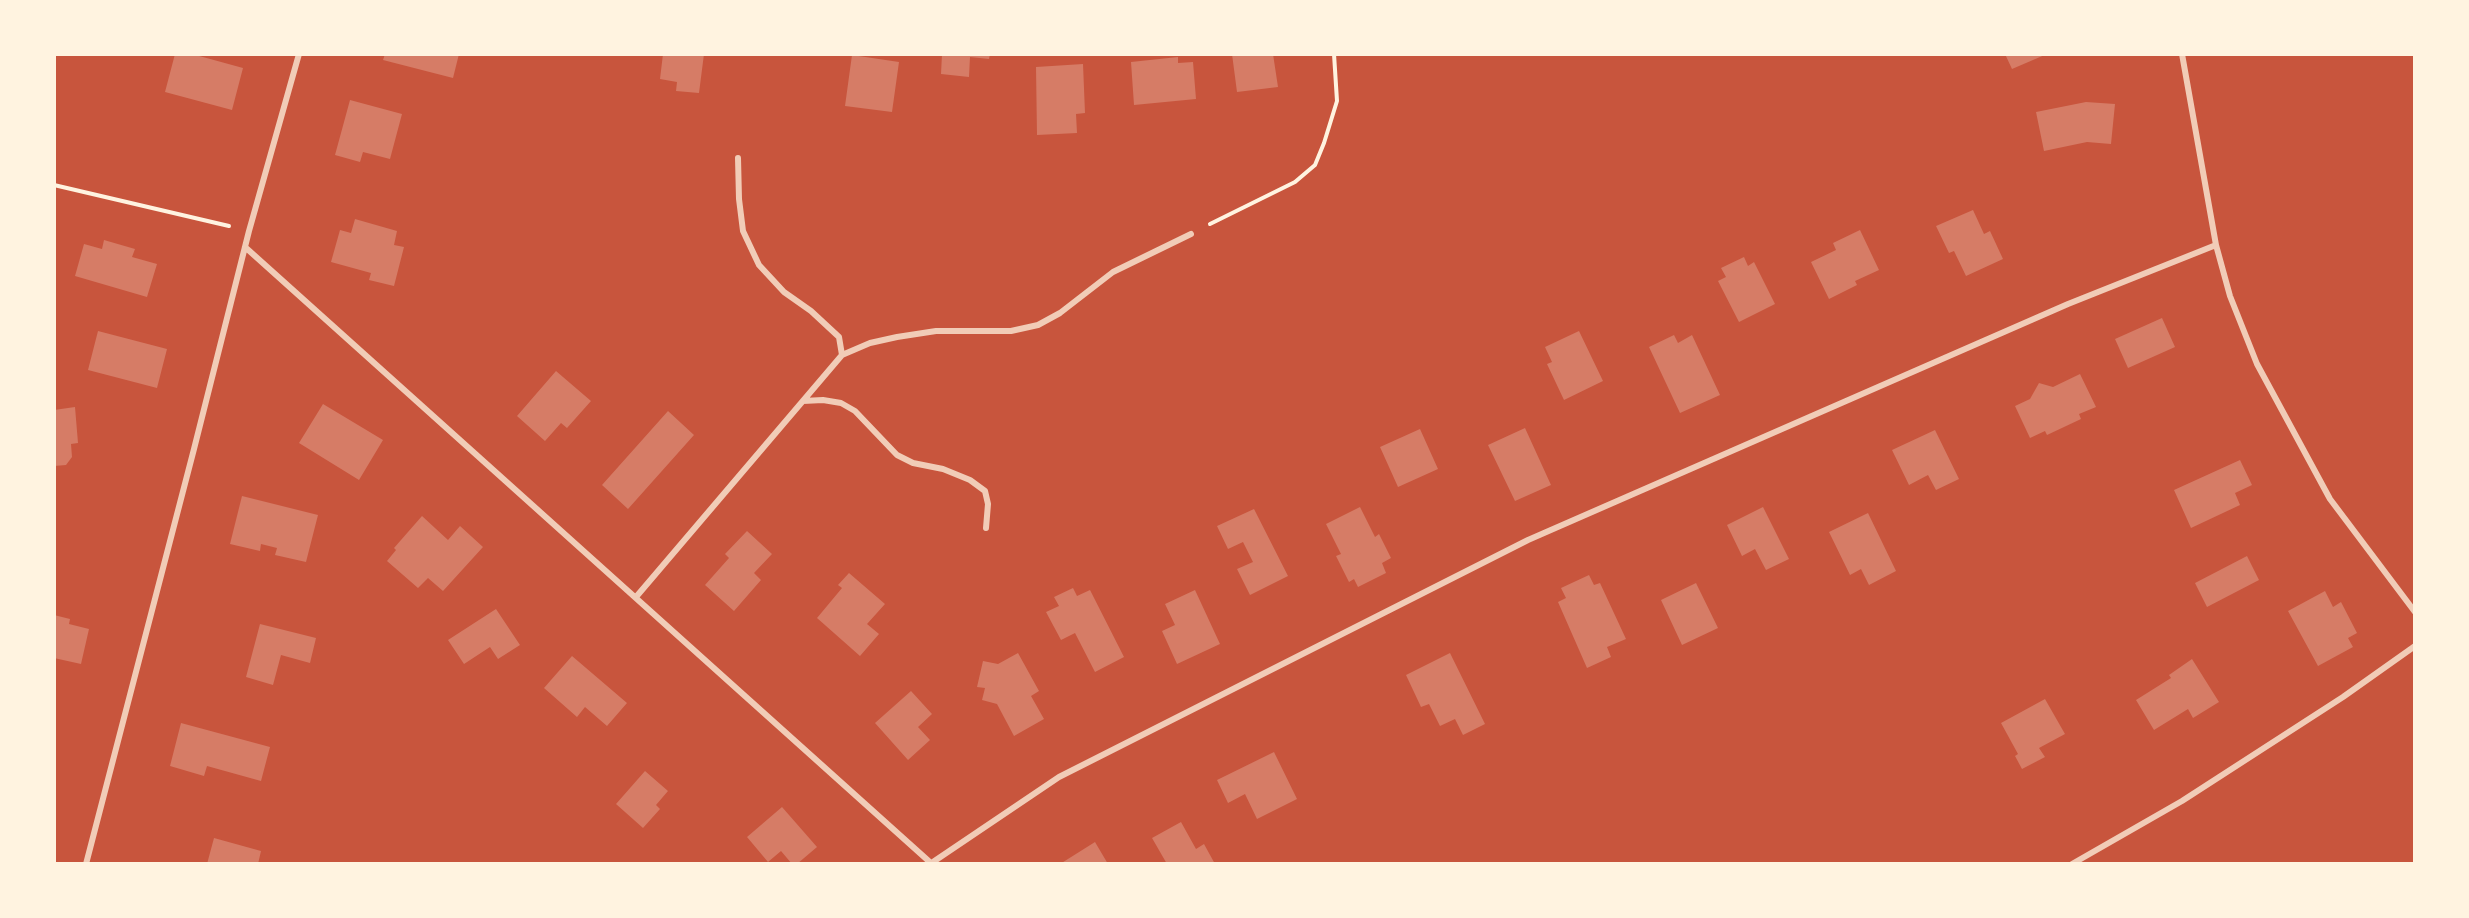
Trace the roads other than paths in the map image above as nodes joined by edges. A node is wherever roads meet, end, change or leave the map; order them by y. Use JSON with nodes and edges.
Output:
{"nodes":[{"id":1,"x":299,"y":54,"type":"edge"},
{"id":2,"x":2182,"y":54,"type":"edge"},
{"id":3,"x":738,"y":158,"type":"dead end"},
{"id":4,"x":1191,"y":234,"type":"road end"},
{"id":5,"x":2216,"y":245,"type":"junction"},
{"id":6,"x":245,"y":247,"type":"junction"},
{"id":7,"x":842,"y":356,"type":"junction"},
{"id":8,"x":803,"y":401,"type":"junction"},
{"id":9,"x":986,"y":528,"type":"dead end"},
{"id":10,"x":636,"y":597,"type":"junction"},
{"id":11,"x":2415,"y":612,"type":"edge"},
{"id":12,"x":2415,"y":646,"type":"edge"},
{"id":13,"x":86,"y":864,"type":"edge"},
{"id":14,"x":931,"y":864,"type":"edge"},
{"id":15,"x":2072,"y":864,"type":"edge"}],
"edges":[{"from":1,"to":6,"type":"street"},
{"from":2,"to":5,"type":"street"},
{"from":3,"to":7,"type":"street"},
{"from":4,"to":7,"type":"street"},
{"from":5,"to":11,"type":"street"},
{"from":5,"to":14,"type":"street"},
{"from":6,"to":10,"type":"street"},
{"from":6,"to":13,"type":"street"},
{"from":7,"to":8,"type":"street"},
{"from":8,"to":9,"type":"street"},
{"from":8,"to":10,"type":"street"},
{"from":10,"to":14,"type":"street"},
{"from":12,"to":15,"type":"street"}]}
